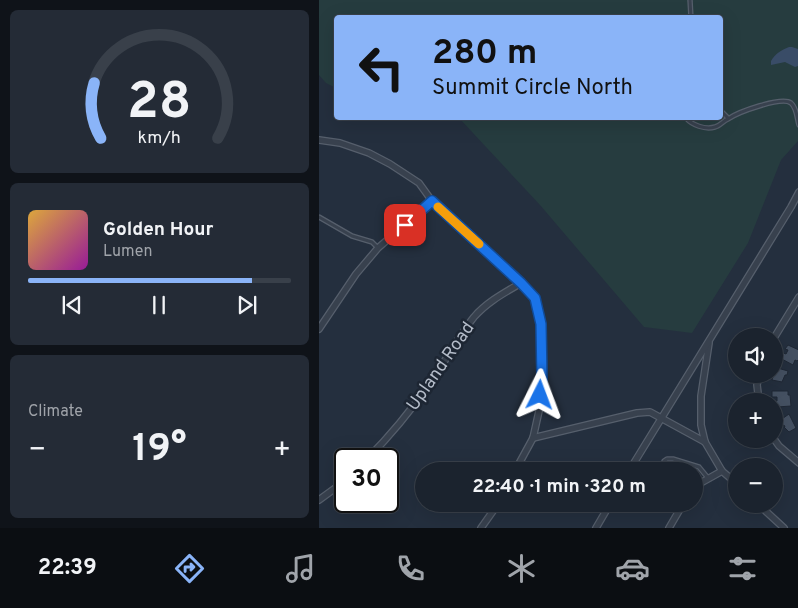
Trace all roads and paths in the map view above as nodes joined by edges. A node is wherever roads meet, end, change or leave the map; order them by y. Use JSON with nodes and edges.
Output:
{"nodes":[{"id":1,"x":690,"y":0,"type":"edge"},
{"id":2,"x":691,"y":15,"type":"edge"},
{"id":3,"x":723,"y":113,"type":"edge"},
{"id":4,"x":728,"y":118,"type":"junction"},
{"id":5,"x":688,"y":120,"type":"edge"},
{"id":6,"x":798,"y":126,"type":"edge"},
{"id":7,"x":319,"y":140,"type":"edge"},
{"id":8,"x":798,"y":192,"type":"edge"},
{"id":9,"x":432,"y":201,"type":"junction"},
{"id":10,"x":319,"y":216,"type":"edge"},
{"id":11,"x":378,"y":248,"type":"junction"},
{"id":12,"x":521,"y":283,"type":"junction"},
{"id":13,"x":798,"y":298,"type":"edge"},
{"id":14,"x":780,"y":328,"type":"edge"},
{"id":15,"x":319,"y":329,"type":"edge"},
{"id":16,"x":710,"y":340,"type":"junction"},
{"id":17,"x":661,"y":418,"type":"junction"},
{"id":18,"x":533,"y":438,"type":"junction"},
{"id":19,"x":705,"y":442,"type":"junction"},
{"id":20,"x":378,"y":448,"type":"edge"},
{"id":21,"x":781,"y":448,"type":"edge"},
{"id":22,"x":677,"y":461,"type":"dead end"},
{"id":23,"x":520,"y":462,"type":"edge"},
{"id":24,"x":634,"y":462,"type":"edge"},
{"id":25,"x":798,"y":463,"type":"edge"},
{"id":26,"x":722,"y":471,"type":"junction"},
{"id":27,"x":728,"y":476,"type":"edge"},
{"id":28,"x":709,"y":479,"type":"junction"},
{"id":29,"x":703,"y":482,"type":"edge"},
{"id":30,"x":334,"y":489,"type":"edge"},
{"id":31,"x":319,"y":500,"type":"edge"},
{"id":32,"x":492,"y":512,"type":"edge"},
{"id":33,"x":605,"y":512,"type":"edge"},
{"id":34,"x":678,"y":512,"type":"edge"},
{"id":35,"x":767,"y":513,"type":"edge"},
{"id":36,"x":481,"y":528,"type":"edge"},
{"id":37,"x":596,"y":528,"type":"edge"},
{"id":38,"x":669,"y":528,"type":"edge"},
{"id":39,"x":784,"y":528,"type":"edge"}],
"edges":[{"from":1,"to":2,"type":"lane"},
{"from":3,"to":4,"type":"lane"},
{"from":4,"to":5,"type":"lane"},
{"from":4,"to":6,"type":"lane"},
{"from":7,"to":9,"type":"street"},
{"from":8,"to":16,"type":"street"},
{"from":9,"to":11,"type":"street"},
{"from":9,"to":12,"type":"street"},
{"from":10,"to":11,"type":"lane"},
{"from":11,"to":15,"type":"street"},
{"from":12,"to":18,"type":"street"},
{"from":12,"to":20,"type":"street","name":"Upland Road"},
{"from":13,"to":14,"type":"street"},
{"from":16,"to":17,"type":"street"},
{"from":16,"to":19,"type":"street"},
{"from":17,"to":18,"type":"street"},
{"from":17,"to":19,"type":"street"},
{"from":17,"to":24,"type":"street"},
{"from":18,"to":23,"type":"street"},
{"from":19,"to":26,"type":"street"},
{"from":21,"to":25,"type":"street"},
{"from":22,"to":28,"type":"lane"},
{"from":26,"to":27,"type":"street"},
{"from":26,"to":28,"type":"street"},
{"from":28,"to":29,"type":"street"},
{"from":30,"to":31,"type":"street"},
{"from":32,"to":36,"type":"street"},
{"from":33,"to":37,"type":"street"},
{"from":34,"to":38,"type":"street"},
{"from":35,"to":39,"type":"street"}]}
